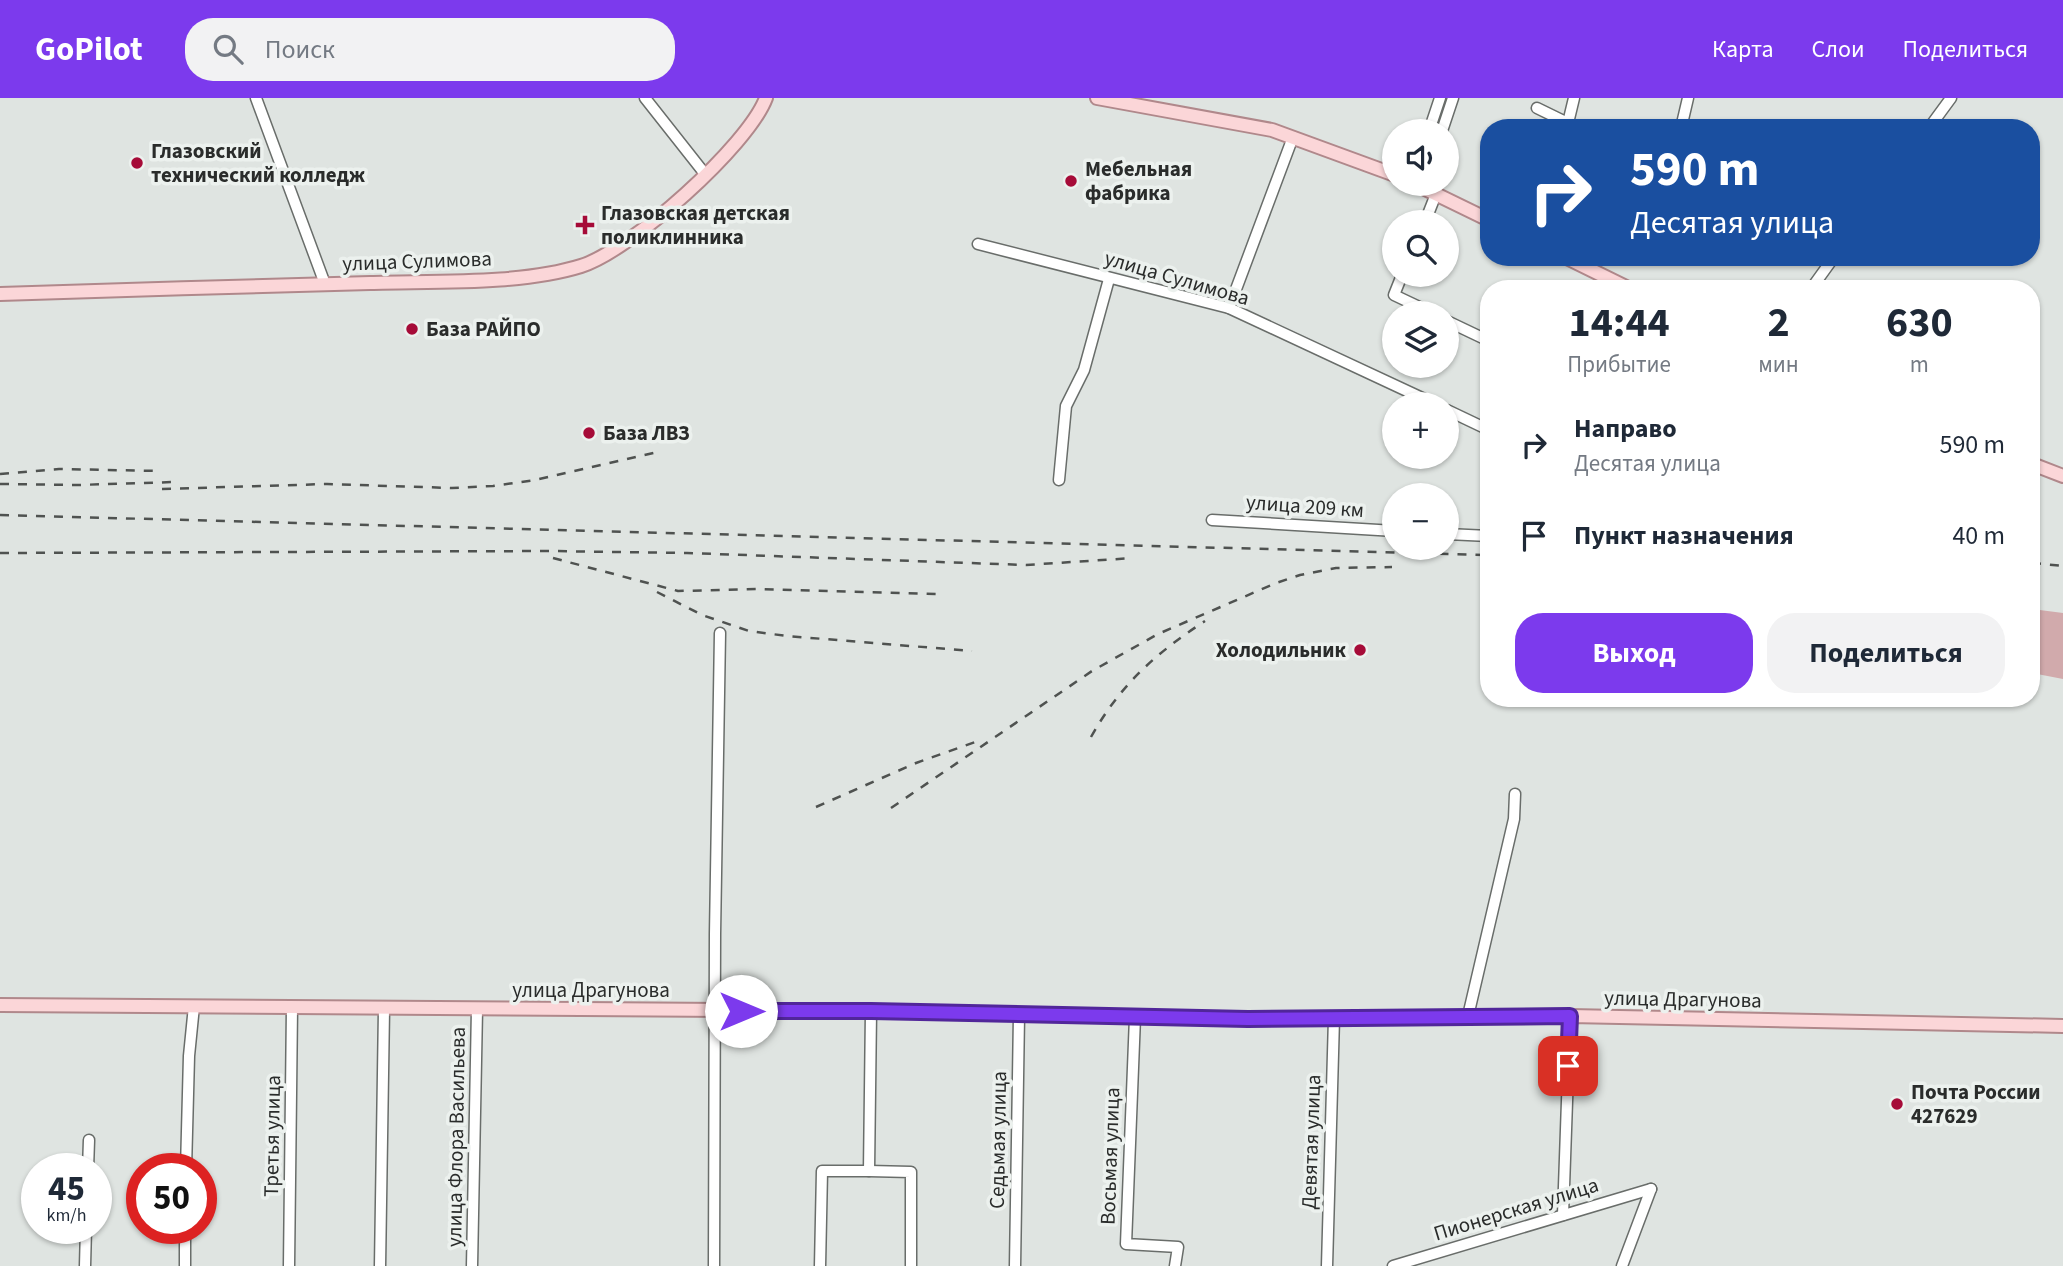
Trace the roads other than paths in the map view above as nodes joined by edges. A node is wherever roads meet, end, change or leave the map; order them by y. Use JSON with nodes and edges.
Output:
{"nodes":[{"id":1,"x":256,"y":98,"type":"edge"},
{"id":2,"x":645,"y":98,"type":"edge"},
{"id":3,"x":766,"y":98,"type":"edge"},
{"id":4,"x":1097,"y":98,"type":"edge"},
{"id":5,"x":1440,"y":98,"type":"edge"},
{"id":6,"x":1453,"y":98,"type":"edge"},
{"id":7,"x":1574,"y":98,"type":"edge"},
{"id":8,"x":1688,"y":98,"type":"edge"},
{"id":9,"x":1951,"y":98,"type":"edge"},
{"id":10,"x":1538,"y":108,"type":"dead end"},
{"id":11,"x":1433,"y":119,"type":"edge"},
{"id":12,"x":1446,"y":119,"type":"edge"},
{"id":13,"x":1559,"y":119,"type":"edge"},
{"id":14,"x":1573,"y":119,"type":"edge"},
{"id":15,"x":1683,"y":119,"type":"edge"},
{"id":16,"x":1935,"y":119,"type":"edge"},
{"id":17,"x":1293,"y":137,"type":"junction"},
{"id":18,"x":1382,"y":170,"type":"edge"},
{"id":19,"x":705,"y":174,"type":"junction"},
{"id":20,"x":1440,"y":196,"type":"edge"},
{"id":21,"x":1480,"y":216,"type":"edge"},
{"id":22,"x":978,"y":244,"type":"dead end"},
{"id":23,"x":1584,"y":266,"type":"edge"},
{"id":24,"x":1108,"y":279,"type":"junction"},
{"id":25,"x":1612,"y":280,"type":"edge"},
{"id":26,"x":325,"y":284,"type":"junction"},
{"id":27,"x":1397,"y":287,"type":"edge"},
{"id":28,"x":0,"y":294,"type":"edge"},
{"id":29,"x":1407,"y":301,"type":"edge"},
{"id":30,"x":1229,"y":308,"type":"junction"},
{"id":31,"x":1459,"y":327,"type":"edge"},
{"id":32,"x":1480,"y":337,"type":"edge"},
{"id":33,"x":1409,"y":392,"type":"edge"},
{"id":34,"x":1459,"y":416,"type":"edge"},
{"id":35,"x":1480,"y":426,"type":"edge"},
{"id":36,"x":2040,"y":467,"type":"edge"},
{"id":37,"x":2063,"y":477,"type":"edge"},
{"id":38,"x":1059,"y":480,"type":"dead end"},
{"id":39,"x":1212,"y":520,"type":"dead end"},
{"id":40,"x":1382,"y":530,"type":"edge"},
{"id":41,"x":1459,"y":535,"type":"edge"},
{"id":42,"x":1480,"y":536,"type":"edge"},
{"id":43,"x":720,"y":633,"type":"dead end"},
{"id":44,"x":1516,"y":794,"type":"dead end"},
{"id":45,"x":0,"y":1005,"type":"edge"},
{"id":46,"x":194,"y":1006,"type":"junction"},
{"id":47,"x":292,"y":1007,"type":"junction"},
{"id":48,"x":384,"y":1009,"type":"junction"},
{"id":49,"x":477,"y":1009,"type":"junction"},
{"id":50,"x":715,"y":1011,"type":"junction"},
{"id":51,"x":871,"y":1011,"type":"junction"},
{"id":52,"x":1019,"y":1015,"type":"junction"},
{"id":53,"x":1468,"y":1016,"type":"junction"},
{"id":54,"x":1570,"y":1016,"type":"junction"},
{"id":55,"x":1135,"y":1017,"type":"junction"},
{"id":56,"x":1334,"y":1018,"type":"junction"},
{"id":57,"x":2063,"y":1026,"type":"edge"},
{"id":58,"x":89,"y":1140,"type":"dead end"},
{"id":59,"x":89,"y":1153,"type":"edge"},
{"id":60,"x":186,"y":1153,"type":"edge"},
{"id":61,"x":869,"y":1171,"type":"junction"},
{"id":62,"x":1563,"y":1215,"type":"junction"},
{"id":63,"x":86,"y":1244,"type":"edge"},
{"id":64,"x":186,"y":1244,"type":"edge"},
{"id":65,"x":85,"y":1266,"type":"edge"},
{"id":66,"x":186,"y":1266,"type":"edge"},
{"id":67,"x":289,"y":1266,"type":"edge"},
{"id":68,"x":380,"y":1266,"type":"edge"},
{"id":69,"x":472,"y":1266,"type":"edge"},
{"id":70,"x":714,"y":1266,"type":"edge"},
{"id":71,"x":820,"y":1266,"type":"edge"},
{"id":72,"x":911,"y":1266,"type":"edge"},
{"id":73,"x":1015,"y":1266,"type":"edge"},
{"id":74,"x":1175,"y":1266,"type":"edge"},
{"id":75,"x":1326,"y":1266,"type":"edge"},
{"id":76,"x":1392,"y":1266,"type":"edge"},
{"id":77,"x":1622,"y":1266,"type":"edge"}],
"edges":[{"from":1,"to":26,"type":"street"},
{"from":2,"to":19,"type":"street"},
{"from":3,"to":19,"type":"main road","name":"улица Сулимова"},
{"from":4,"to":17,"type":"main road"},
{"from":5,"to":11,"type":"street"},
{"from":6,"to":12,"type":"street"},
{"from":7,"to":14,"type":"street"},
{"from":8,"to":15,"type":"street"},
{"from":9,"to":16,"type":"street"},
{"from":10,"to":13,"type":"street"},
{"from":17,"to":18,"type":"main road"},
{"from":17,"to":30,"type":"street"},
{"from":19,"to":26,"type":"main road","name":"улица Сулимова"},
{"from":20,"to":21,"type":"main road"},
{"from":22,"to":24,"type":"street","name":"улица Сулимова"},
{"from":23,"to":25,"type":"main road"},
{"from":24,"to":30,"type":"street","name":"улица Сулимова"},
{"from":24,"to":38,"type":"street"},
{"from":26,"to":28,"type":"main road","name":"улица Сулимова"},
{"from":27,"to":29,"type":"street"},
{"from":30,"to":33,"type":"street","name":"улица Сулимова"},
{"from":31,"to":32,"type":"street"},
{"from":34,"to":35,"type":"street"},
{"from":36,"to":37,"type":"main road"},
{"from":39,"to":40,"type":"street","name":"улица 209 км"},
{"from":41,"to":42,"type":"street"},
{"from":43,"to":50,"type":"street"},
{"from":44,"to":53,"type":"street"},
{"from":45,"to":46,"type":"main road","name":"улица Драгунова"},
{"from":46,"to":47,"type":"main road","name":"улица Драгунова"},
{"from":46,"to":60,"type":"street"},
{"from":47,"to":48,"type":"main road","name":"улица Драгунова"},
{"from":47,"to":67,"type":"street","name":"Третья улица"},
{"from":48,"to":49,"type":"main road","name":"улица Драгунова"},
{"from":48,"to":68,"type":"street"},
{"from":49,"to":50,"type":"main road","name":"улица Драгунова"},
{"from":49,"to":69,"type":"street","name":"улица Флора Васильева"},
{"from":50,"to":51,"type":"main road","name":"улица Драгунова"},
{"from":50,"to":70,"type":"street"},
{"from":51,"to":52,"type":"main road","name":"улица Драгунова"},
{"from":51,"to":61,"type":"street"},
{"from":52,"to":55,"type":"main road","name":"улица Драгунова"},
{"from":52,"to":73,"type":"street","name":"Седьмая улица"},
{"from":53,"to":54,"type":"main road","name":"улица Драгунова"},
{"from":53,"to":56,"type":"main road","name":"улица Драгунова"},
{"from":54,"to":57,"type":"main road","name":"улица Драгунова"},
{"from":54,"to":62,"type":"street"},
{"from":55,"to":56,"type":"main road","name":"улица Драгунова"},
{"from":55,"to":74,"type":"street","name":"Восьмая улица"},
{"from":56,"to":75,"type":"street","name":"Девятая улица"},
{"from":58,"to":59,"type":"street"},
{"from":61,"to":71,"type":"street"},
{"from":61,"to":72,"type":"street"},
{"from":62,"to":76,"type":"street","name":"Пионерская улица"},
{"from":62,"to":77,"type":"street","name":"Пионерская улица"},
{"from":63,"to":65,"type":"street"},
{"from":64,"to":66,"type":"street"}]}
